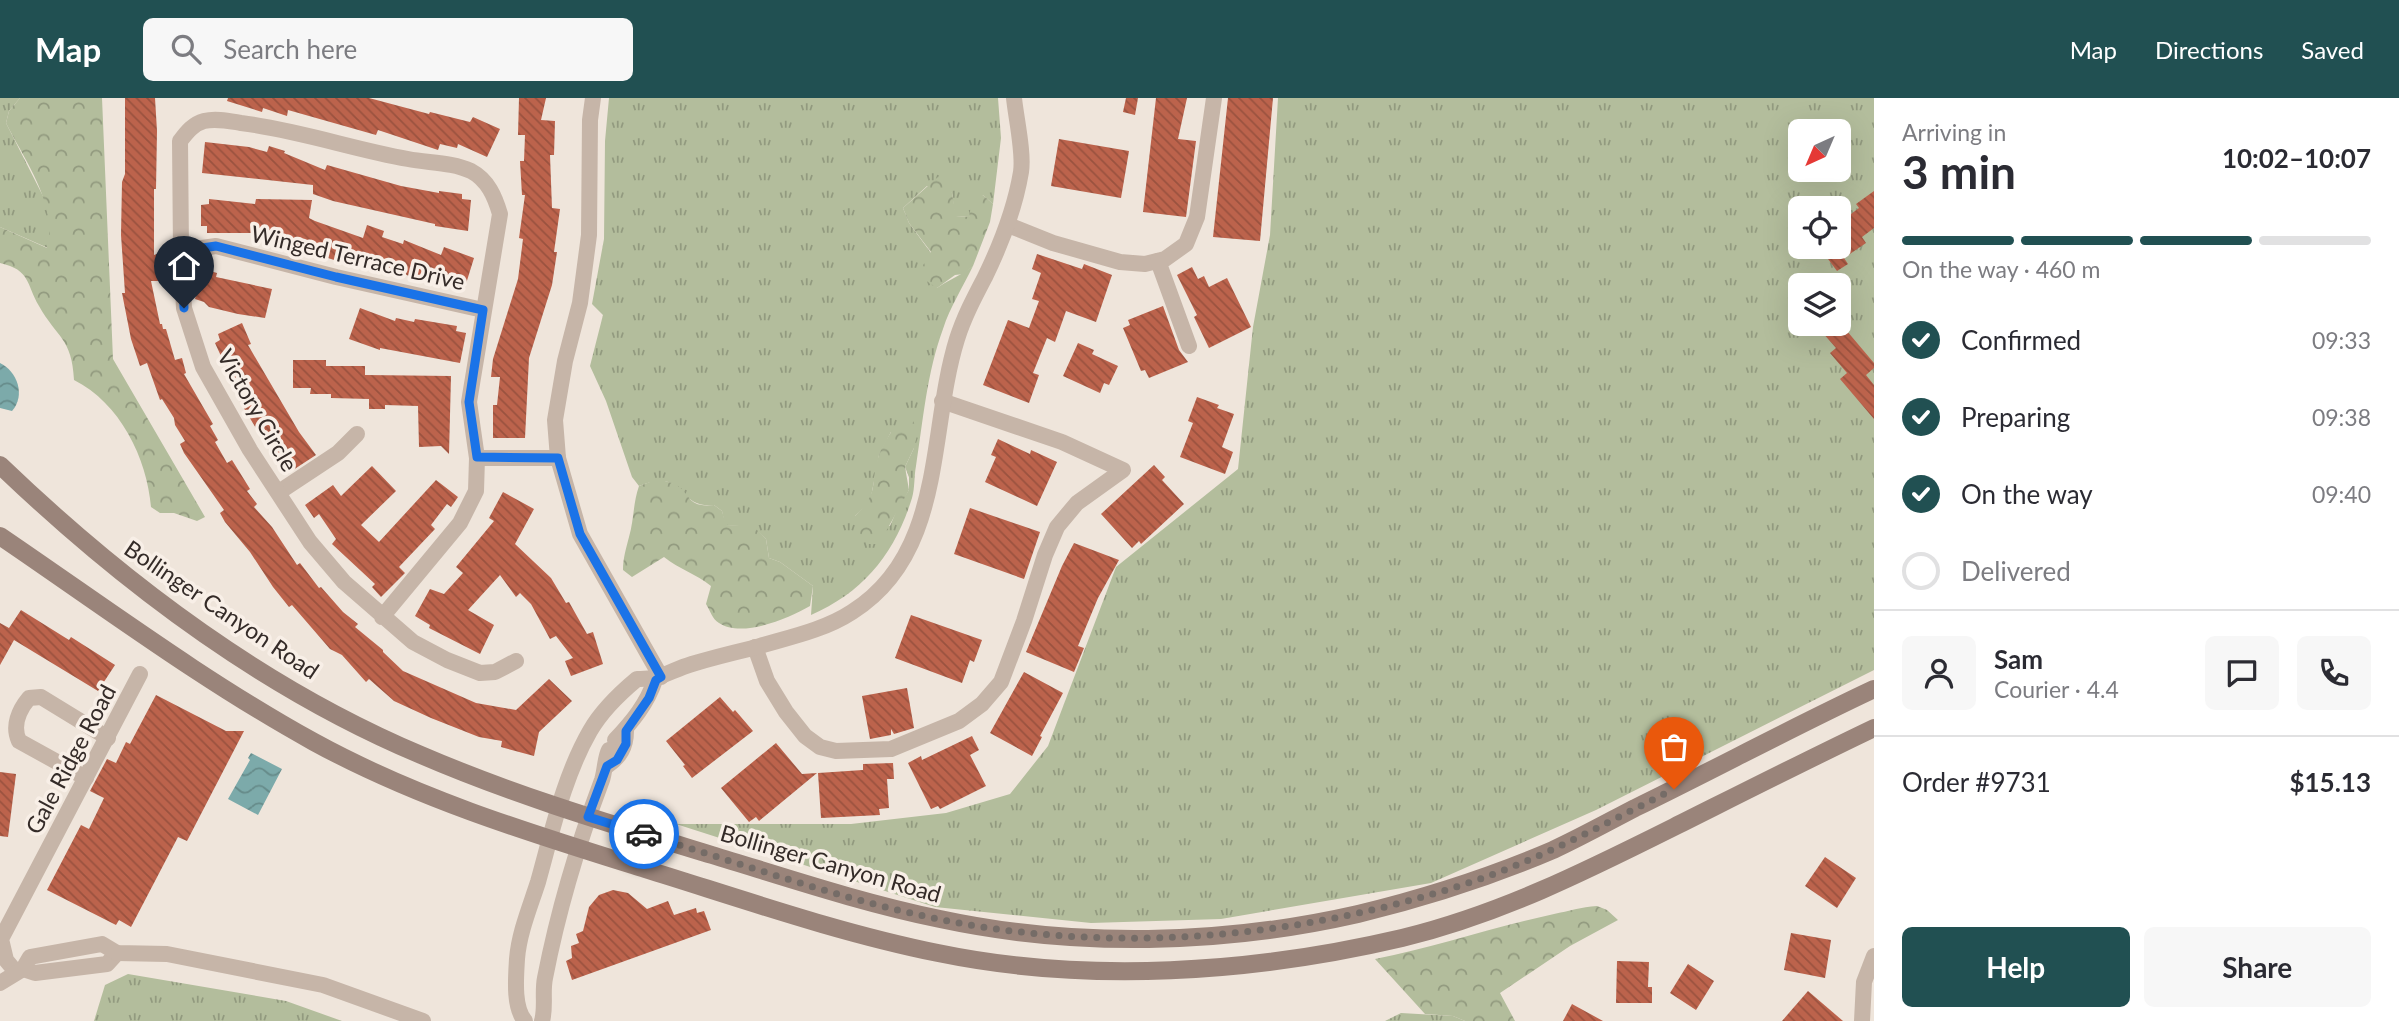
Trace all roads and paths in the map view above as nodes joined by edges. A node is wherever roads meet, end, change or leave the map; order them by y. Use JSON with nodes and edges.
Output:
{"nodes":[{"id":1,"x":593,"y":98,"type":"edge"},
{"id":2,"x":1014,"y":98,"type":"edge"},
{"id":3,"x":1214,"y":98,"type":"edge"},
{"id":4,"x":1007,"y":225,"type":"junction"},
{"id":5,"x":181,"y":251,"type":"junction"},
{"id":6,"x":1157,"y":261,"type":"junction"},
{"id":7,"x":483,"y":310,"type":"junction"},
{"id":8,"x":1189,"y":346,"type":"dead end"},
{"id":9,"x":942,"y":401,"type":"junction"},
{"id":10,"x":357,"y":434,"type":"dead end"},
{"id":11,"x":477,"y":457,"type":"junction"},
{"id":12,"x":558,"y":458,"type":"junction"},
{"id":13,"x":0,"y":466,"type":"edge"},
{"id":14,"x":279,"y":492,"type":"junction"},
{"id":15,"x":0,"y":536,"type":"edge"},
{"id":16,"x":382,"y":617,"type":"junction"},
{"id":17,"x":755,"y":647,"type":"junction"},
{"id":18,"x":516,"y":661,"type":"dead end"},
{"id":19,"x":139,"y":674,"type":"dead end"},
{"id":20,"x":658,"y":678,"type":"junction"},
{"id":21,"x":1874,"y":689,"type":"edge"},
{"id":22,"x":1874,"y":728,"type":"edge"},
{"id":23,"x":108,"y":738,"type":"junction"},
{"id":24,"x":617,"y":740,"type":"junction"},
{"id":25,"x":607,"y":766,"type":"junction"},
{"id":26,"x":86,"y":778,"type":"junction"},
{"id":27,"x":560,"y":808,"type":"junction"},
{"id":28,"x":588,"y":817,"type":"junction"},
{"id":29,"x":550,"y":839,"type":"junction"},
{"id":30,"x":579,"y":849,"type":"junction"},
{"id":31,"x":1,"y":939,"type":"edge"},
{"id":32,"x":1874,"y":956,"type":"edge"},
{"id":33,"x":19,"y":970,"type":"junction"},
{"id":34,"x":0,"y":983,"type":"edge"},
{"id":35,"x":423,"y":1021,"type":"edge"},
{"id":36,"x":525,"y":1021,"type":"edge"},
{"id":37,"x":542,"y":1021,"type":"edge"},
{"id":38,"x":1862,"y":1021,"type":"edge"}],
"edges":[{"from":1,"to":12,"type":"street"},
{"from":2,"to":4,"type":"street"},
{"from":3,"to":6,"type":"street"},
{"from":4,"to":6,"type":"street"},
{"from":4,"to":9,"type":"street"},
{"from":5,"to":7,"type":"street","name":"Winged Terrace Drive"},
{"from":5,"to":7,"type":"street","name":"Victory Circle"},
{"from":5,"to":14,"type":"street","name":"Victory Circle"},
{"from":6,"to":8,"type":"street"},
{"from":7,"to":11,"type":"street","name":"Victory Circle"},
{"from":9,"to":17,"type":"street"},
{"from":9,"to":17,"type":"street"},
{"from":10,"to":14,"type":"street"},
{"from":11,"to":12,"type":"street"},
{"from":11,"to":16,"type":"street","name":"Victory Circle"},
{"from":12,"to":20,"type":"street"},
{"from":13,"to":27,"type":"main road","name":"Bollinger Canyon Road"},
{"from":14,"to":16,"type":"street","name":"Victory Circle"},
{"from":15,"to":29,"type":"main road"},
{"from":16,"to":18,"type":"street"},
{"from":17,"to":20,"type":"street"},
{"from":19,"to":23,"type":"street","name":"Gale Ridge Road"},
{"from":20,"to":24,"type":"street"},
{"from":20,"to":27,"type":"street"},
{"from":21,"to":28,"type":"main road","name":"Bollinger Canyon Road"},
{"from":22,"to":30,"type":"main road"},
{"from":23,"to":26,"type":"street","name":"Gale Ridge Road"},
{"from":23,"to":26,"type":"street"},
{"from":24,"to":25,"type":"street"},
{"from":24,"to":25,"type":"street"},
{"from":25,"to":28,"type":"street"},
{"from":26,"to":31,"type":"street","name":"Gale Ridge Road"},
{"from":27,"to":28,"type":"main road","name":"Bollinger Canyon Road"},
{"from":27,"to":29,"type":"street"},
{"from":28,"to":30,"type":"street"},
{"from":29,"to":30,"type":"main road"},
{"from":29,"to":36,"type":"street"},
{"from":30,"to":37,"type":"street"},
{"from":31,"to":33,"type":"street"},
{"from":32,"to":38,"type":"street"},
{"from":33,"to":34,"type":"street"},
{"from":33,"to":35,"type":"street"}]}
